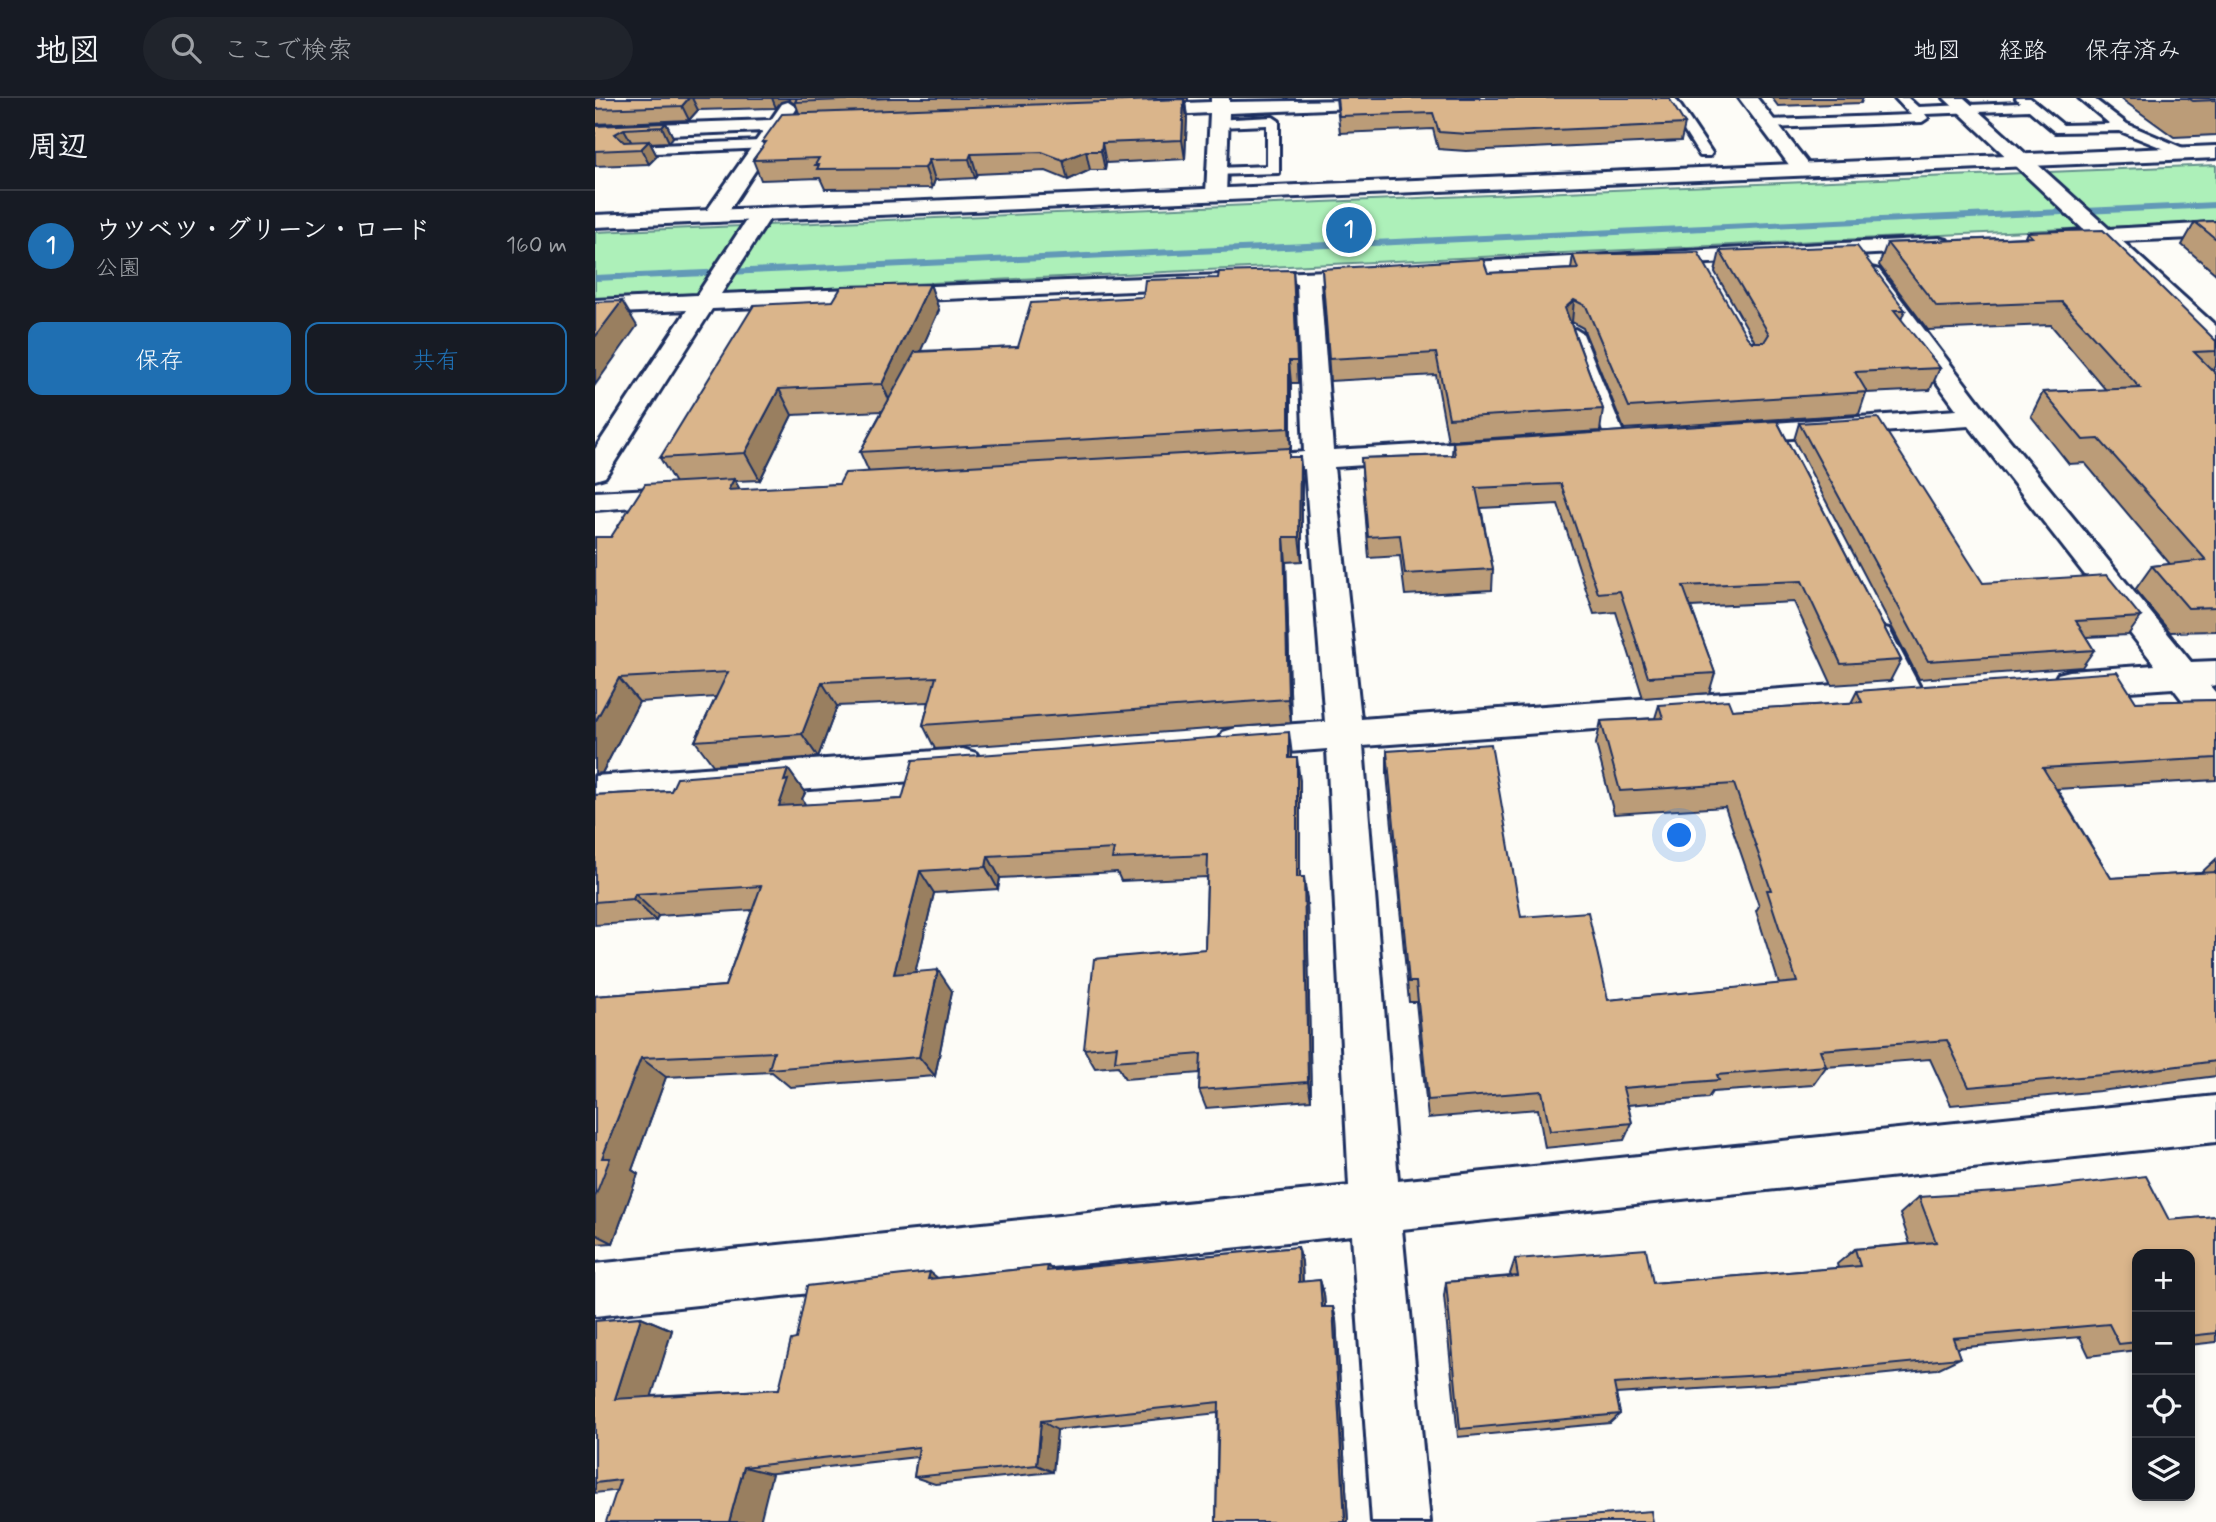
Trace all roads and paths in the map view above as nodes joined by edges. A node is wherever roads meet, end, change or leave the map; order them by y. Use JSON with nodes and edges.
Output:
{"nodes":[{"id":1,"x":795,"y":98,"type":"edge"},
{"id":2,"x":1469,"y":98,"type":"edge"},
{"id":3,"x":1669,"y":98,"type":"edge"},
{"id":4,"x":1748,"y":98,"type":"edge"},
{"id":5,"x":1901,"y":98,"type":"edge"},
{"id":6,"x":2085,"y":98,"type":"edge"},
{"id":7,"x":1398,"y":99,"type":"edge"},
{"id":8,"x":2027,"y":102,"type":"edge"},
{"id":9,"x":1959,"y":103,"type":"edge"},
{"id":10,"x":1220,"y":109,"type":"edge"},
{"id":11,"x":1914,"y":111,"type":"junction"},
{"id":12,"x":1109,"y":112,"type":"edge"},
{"id":13,"x":845,"y":122,"type":"edge"},
{"id":14,"x":1768,"y":124,"type":"junction"},
{"id":15,"x":776,"y":125,"type":"junction"},
{"id":16,"x":2122,"y":127,"type":"junction"},
{"id":17,"x":595,"y":132,"type":"edge"},
{"id":18,"x":762,"y":145,"type":"junction"},
{"id":19,"x":632,"y":150,"type":"edge"},
{"id":20,"x":2216,"y":152,"type":"edge"},
{"id":21,"x":1705,"y":153,"type":"dead end"},
{"id":22,"x":2190,"y":153,"type":"junction"},
{"id":23,"x":2022,"y":161,"type":"junction"},
{"id":24,"x":1804,"y":170,"type":"junction"},
{"id":25,"x":1217,"y":172,"type":"junction"},
{"id":26,"x":1216,"y":194,"type":"junction"},
{"id":27,"x":761,"y":215,"type":"junction"},
{"id":28,"x":713,"y":216,"type":"junction"},
{"id":29,"x":595,"y":221,"type":"edge"},
{"id":30,"x":2216,"y":230,"type":"edge"},
{"id":31,"x":2102,"y":236,"type":"junction"},
{"id":32,"x":2033,"y":240,"type":"edge"},
{"id":33,"x":1963,"y":243,"type":"edge"},
{"id":34,"x":1853,"y":250,"type":"junction"},
{"id":35,"x":1696,"y":258,"type":"junction"},
{"id":36,"x":1308,"y":277,"type":"junction"},
{"id":37,"x":1709,"y":280,"type":"edge"},
{"id":38,"x":707,"y":302,"type":"junction"},
{"id":39,"x":595,"y":307,"type":"edge"},
{"id":40,"x":1573,"y":329,"type":"edge"},
{"id":41,"x":2216,"y":339,"type":"edge"},
{"id":42,"x":1976,"y":417,"type":"junction"},
{"id":43,"x":1710,"y":435,"type":"edge"},
{"id":44,"x":1616,"y":440,"type":"edge"},
{"id":45,"x":1535,"y":445,"type":"edge"},
{"id":46,"x":1319,"y":460,"type":"junction"},
{"id":47,"x":1222,"y":466,"type":"edge"},
{"id":48,"x":595,"y":471,"type":"edge"},
{"id":49,"x":720,"y":494,"type":"edge"},
{"id":50,"x":595,"y":501,"type":"edge"},
{"id":51,"x":1872,"y":618,"type":"edge"},
{"id":52,"x":2200,"y":675,"type":"edge"},
{"id":53,"x":2033,"y":685,"type":"edge"},
{"id":54,"x":1924,"y":692,"type":"joint"},
{"id":55,"x":2216,"y":718,"type":"edge"},
{"id":56,"x":1344,"y":734,"type":"junction"},
{"id":57,"x":1206,"y":745,"type":"edge"},
{"id":58,"x":997,"y":760,"type":"edge"},
{"id":59,"x":595,"y":791,"type":"edge"},
{"id":60,"x":2216,"y":1119,"type":"edge"},
{"id":61,"x":1375,"y":1209,"type":"junction"},
{"id":62,"x":595,"y":1290,"type":"edge"},
{"id":63,"x":1401,"y":1522,"type":"edge"}],
"edges":[{"from":1,"to":15,"type":"street"},
{"from":2,"to":7,"type":"street"},
{"from":3,"to":21,"type":"lane"},
{"from":4,"to":14,"type":"street"},
{"from":5,"to":11,"type":"lane"},
{"from":6,"to":16,"type":"lane"},
{"from":7,"to":10,"type":"street"},
{"from":8,"to":9,"type":"lane"},
{"from":8,"to":16,"type":"lane"},
{"from":9,"to":11,"type":"lane"},
{"from":9,"to":23,"type":"street"},
{"from":10,"to":12,"type":"street"},
{"from":10,"to":25,"type":"street"},
{"from":10,"to":25,"type":"lane"},
{"from":11,"to":14,"type":"lane"},
{"from":13,"to":15,"type":"street"},
{"from":14,"to":24,"type":"street"},
{"from":15,"to":17,"type":"street"},
{"from":15,"to":18,"type":"street"},
{"from":16,"to":22,"type":"lane"},
{"from":18,"to":19,"type":"lane"},
{"from":18,"to":28,"type":"street"},
{"from":20,"to":22,"type":"street"},
{"from":22,"to":23,"type":"street"},
{"from":23,"to":24,"type":"street"},
{"from":23,"to":31,"type":"street"},
{"from":24,"to":26,"type":"street"},
{"from":25,"to":26,"type":"street"},
{"from":26,"to":27,"type":"street"},
{"from":27,"to":28,"type":"street"},
{"from":27,"to":38,"type":"street"},
{"from":28,"to":29,"type":"street"},
{"from":30,"to":31,"type":"street"},
{"from":31,"to":32,"type":"street"},
{"from":31,"to":41,"type":"street"},
{"from":33,"to":34,"type":"street"},
{"from":34,"to":35,"type":"street"},
{"from":34,"to":42,"type":"street"},
{"from":35,"to":36,"type":"street"},
{"from":35,"to":37,"type":"lane"},
{"from":36,"to":38,"type":"street"},
{"from":36,"to":46,"type":"street"},
{"from":38,"to":39,"type":"street"},
{"from":38,"to":48,"type":"street"},
{"from":40,"to":44,"type":"lane"},
{"from":42,"to":43,"type":"street"},
{"from":42,"to":52,"type":"street"},
{"from":45,"to":46,"type":"street"},
{"from":46,"to":47,"type":"street"},
{"from":46,"to":56,"type":"street"},
{"from":49,"to":50,"type":"street"},
{"from":51,"to":54,"type":"lane"},
{"from":52,"to":53,"type":"street"},
{"from":52,"to":55,"type":"street"},
{"from":54,"to":56,"type":"street"},
{"from":56,"to":57,"type":"street"},
{"from":56,"to":61,"type":"street"},
{"from":58,"to":59,"type":"street"},
{"from":60,"to":61,"type":"street"},
{"from":61,"to":62,"type":"street"},
{"from":61,"to":63,"type":"street"}]}
